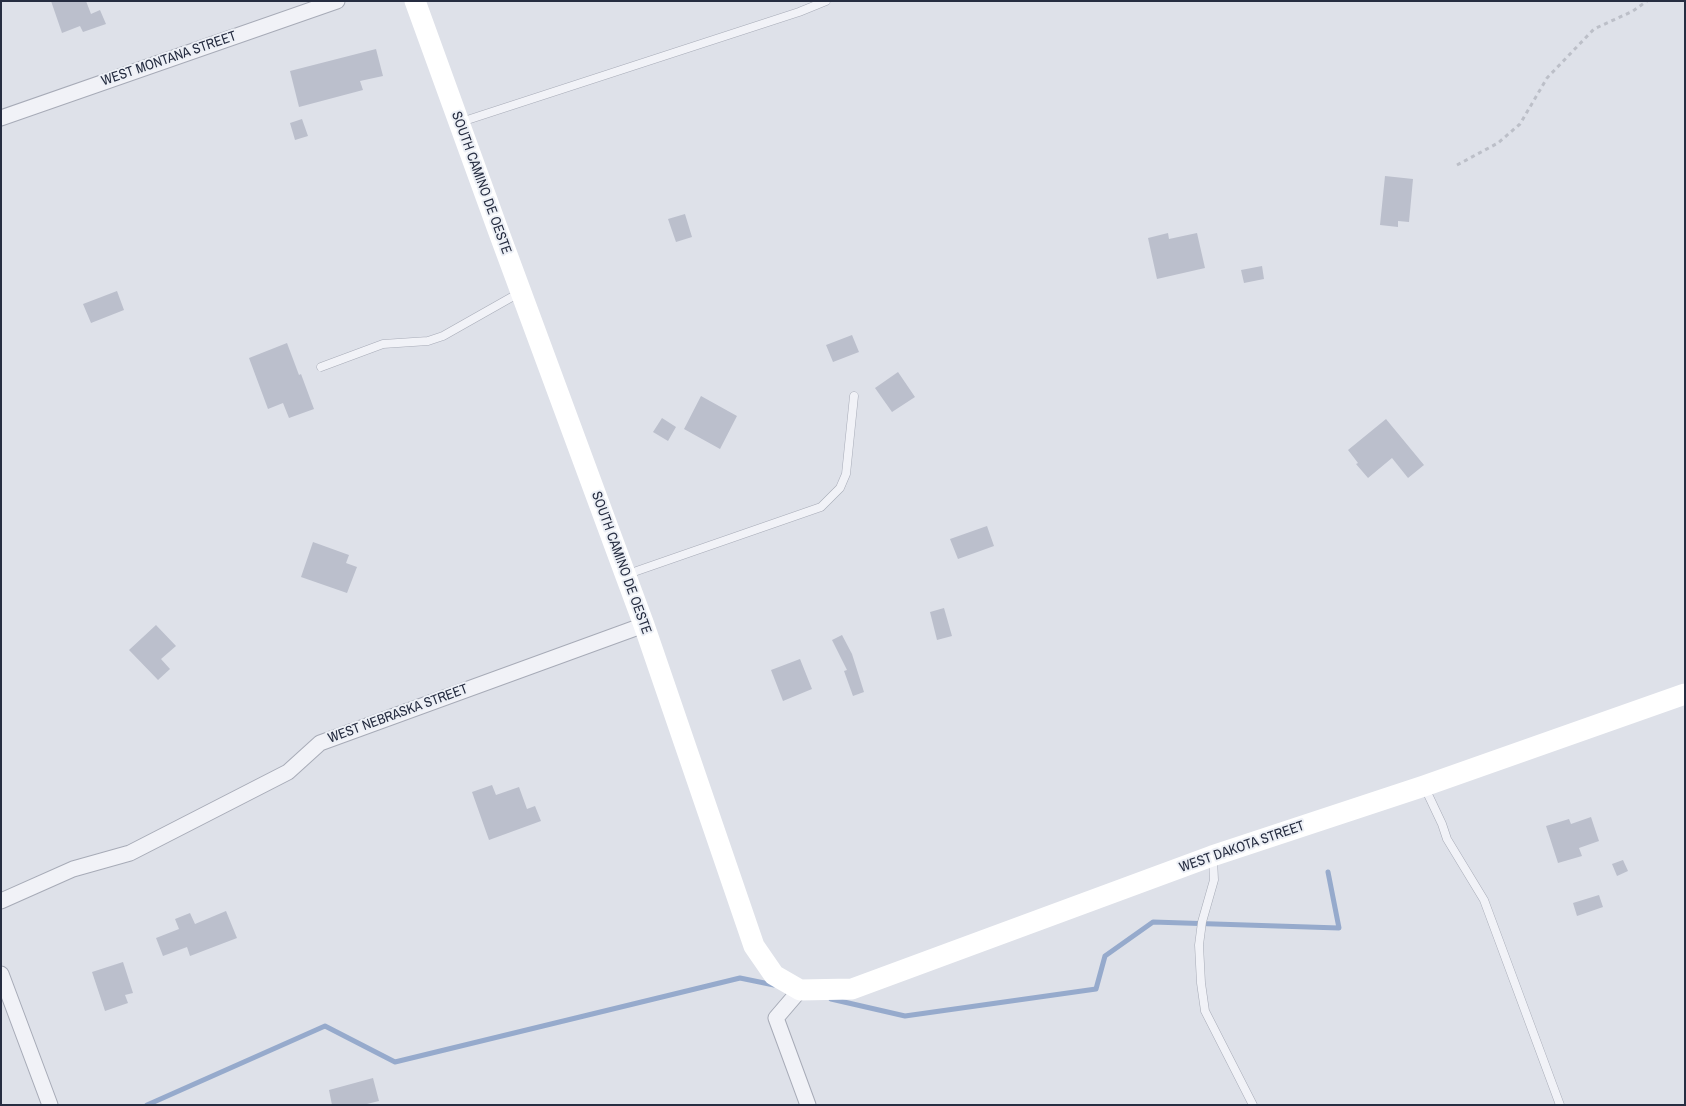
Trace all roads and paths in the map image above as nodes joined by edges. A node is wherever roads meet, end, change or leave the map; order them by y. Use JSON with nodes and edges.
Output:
{"nodes":[{"id":1,"x":337,"y":1,"type":"edge"},
{"id":2,"x":415,"y":1,"type":"edge"},
{"id":3,"x":826,"y":1,"type":"edge"},
{"id":4,"x":1647,"y":1,"type":"edge"},
{"id":5,"x":1,"y":118,"type":"edge"},
{"id":6,"x":459,"y":123,"type":"junction"},
{"id":7,"x":1457,"y":165,"type":"dead end"},
{"id":8,"x":521,"y":292,"type":"junction"},
{"id":9,"x":321,"y":367,"type":"dead end"},
{"id":10,"x":854,"y":396,"type":"dead end"},
{"id":11,"x":626,"y":575,"type":"junction"},
{"id":12,"x":644,"y":624,"type":"junction"},
{"id":13,"x":1685,"y":694,"type":"edge"},
{"id":14,"x":1424,"y":786,"type":"junction"},
{"id":15,"x":1212,"y":856,"type":"junction"},
{"id":16,"x":1,"y":902,"type":"edge"},
{"id":17,"x":1,"y":974,"type":"edge"},
{"id":18,"x":800,"y":990,"type":"junction"},
{"id":19,"x":50,"y":1105,"type":"edge"},
{"id":20,"x":808,"y":1105,"type":"edge"},
{"id":21,"x":1253,"y":1105,"type":"edge"},
{"id":22,"x":1560,"y":1105,"type":"edge"}],
"edges":[{"from":1,"to":5,"type":"street","name":"WEST MONTANA STREET"},
{"from":2,"to":6,"type":"street","name":"SOUTH CAMINO DE OESTE"},
{"from":3,"to":6,"type":"lane"},
{"from":4,"to":7,"type":"path"},
{"from":6,"to":8,"type":"street","name":"SOUTH CAMINO DE OESTE"},
{"from":8,"to":9,"type":"lane"},
{"from":8,"to":11,"type":"street","name":"SOUTH CAMINO DE OESTE"},
{"from":10,"to":11,"type":"lane"},
{"from":11,"to":12,"type":"street","name":"SOUTH CAMINO DE OESTE"},
{"from":12,"to":16,"type":"street","name":"WEST NEBRASKA STREET"},
{"from":12,"to":18,"type":"street","name":"SOUTH CAMINO DE OESTE"},
{"from":13,"to":14,"type":"street","name":"WEST DAKOTA STREET"},
{"from":14,"to":15,"type":"street","name":"WEST DAKOTA STREET"},
{"from":14,"to":22,"type":"lane"},
{"from":15,"to":18,"type":"street","name":"WEST DAKOTA STREET"},
{"from":15,"to":21,"type":"lane"},
{"from":17,"to":19,"type":"street"},
{"from":18,"to":20,"type":"street"}]}
